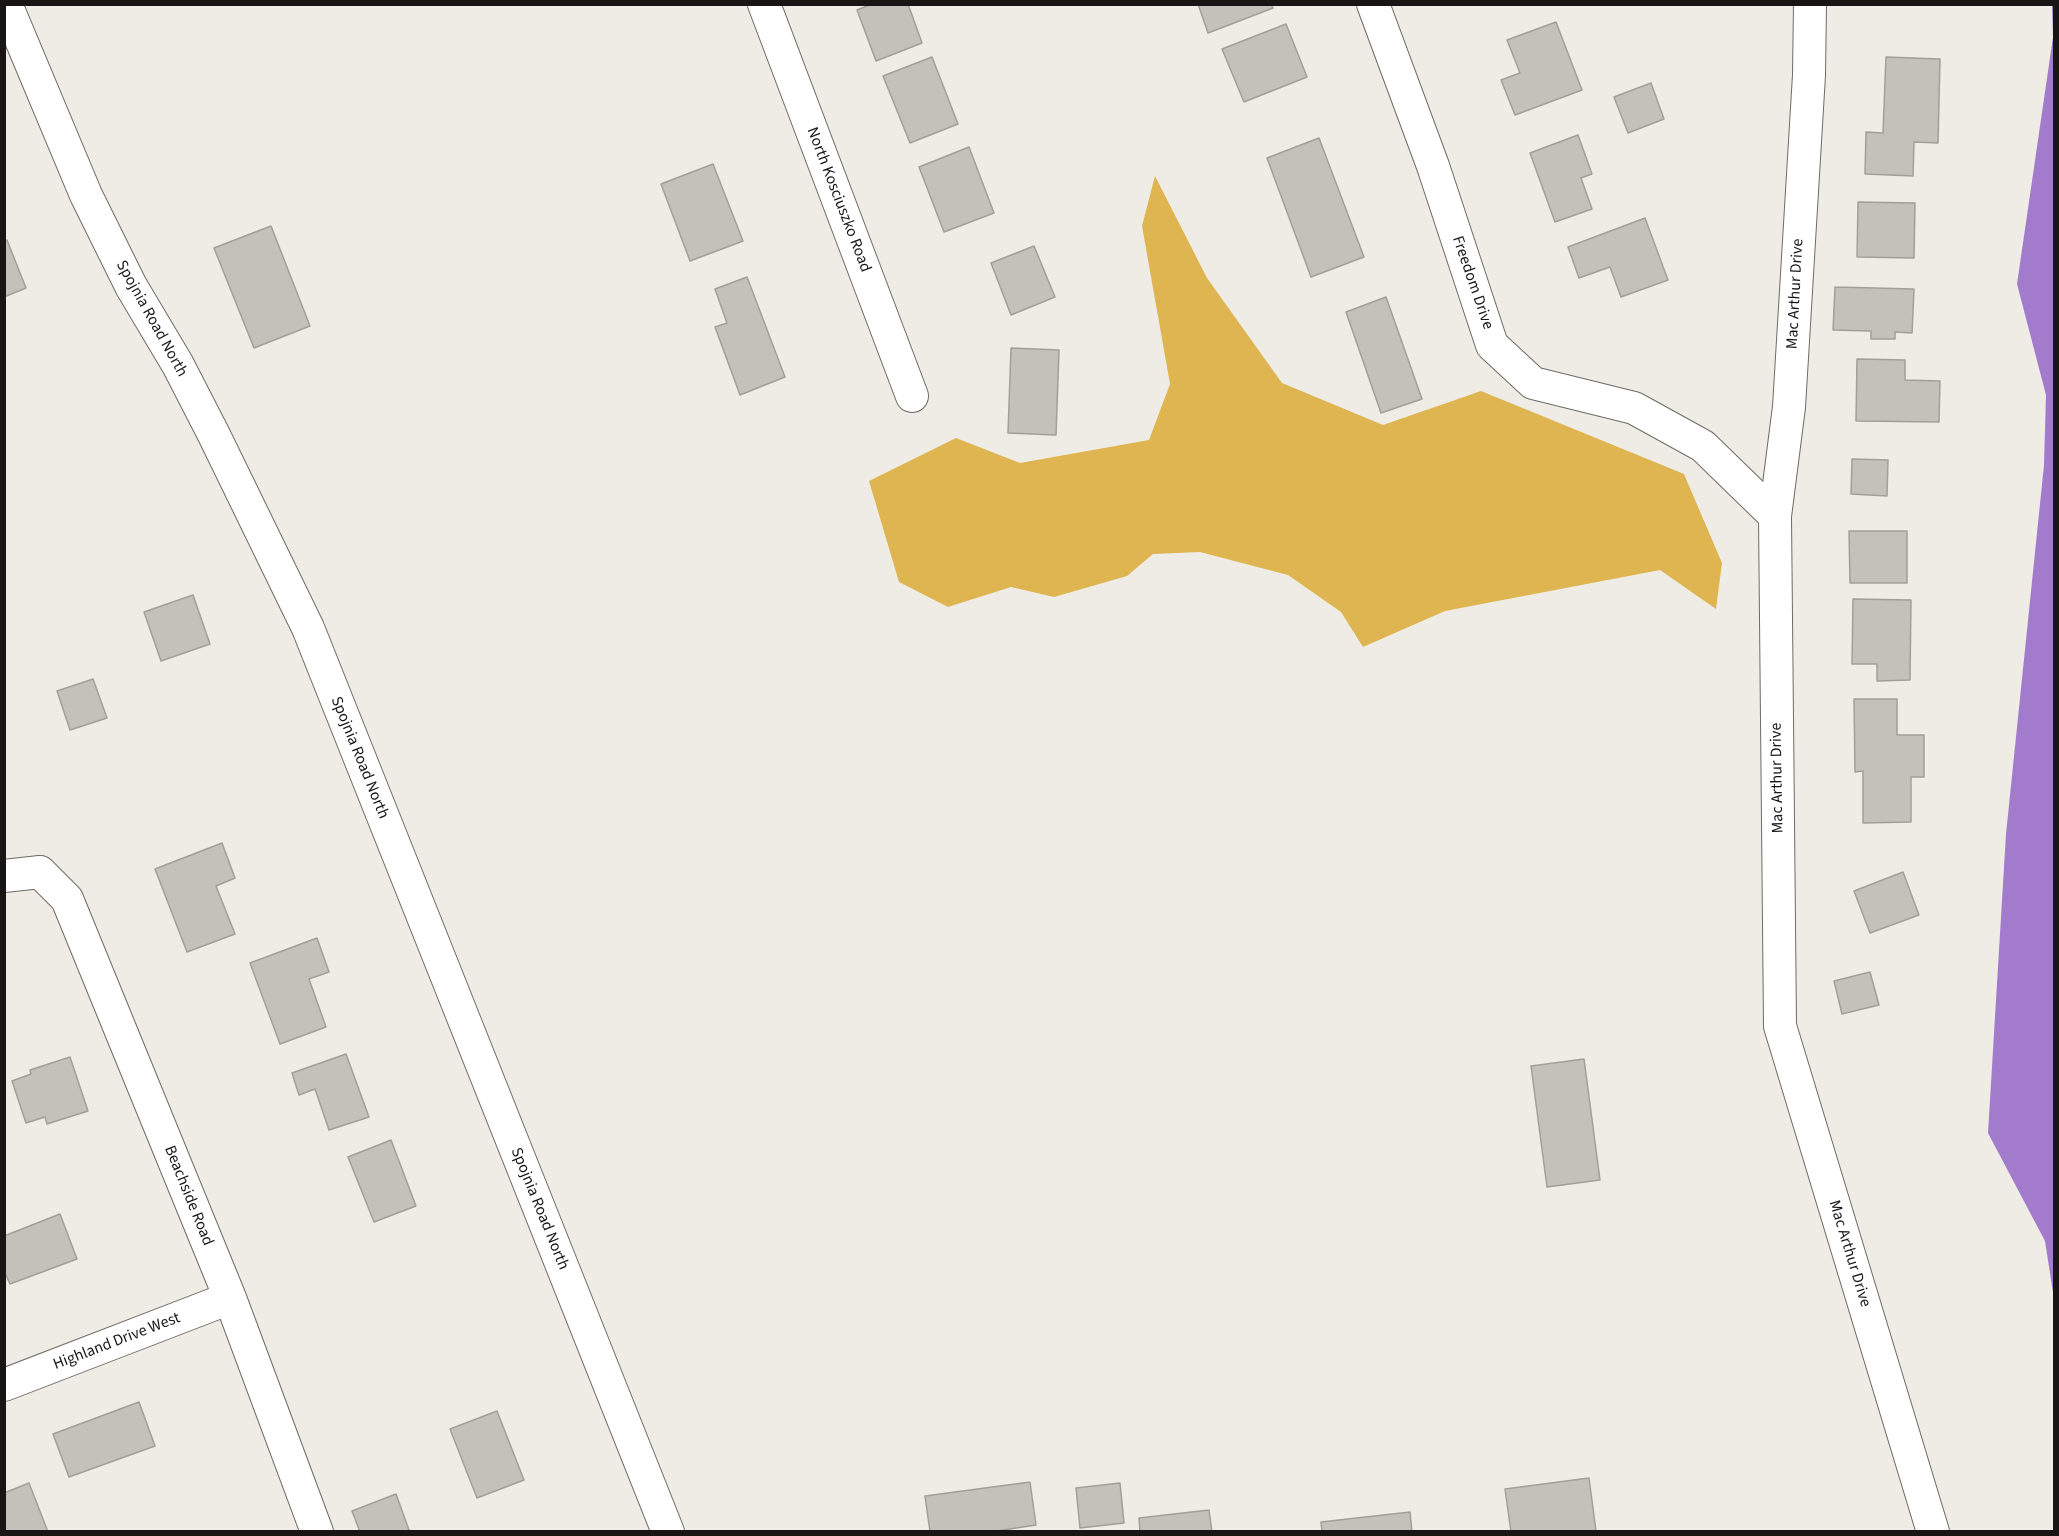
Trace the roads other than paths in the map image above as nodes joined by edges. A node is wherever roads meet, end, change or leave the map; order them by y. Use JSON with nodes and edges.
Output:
{"nodes":[{"id":1,"x":6,"y":4,"type":"edge"},
{"id":2,"x":764,"y":4,"type":"edge"},
{"id":3,"x":1373,"y":4,"type":"edge"},
{"id":4,"x":1810,"y":4,"type":"edge"},
{"id":5,"x":912,"y":396,"type":"dead end"},
{"id":6,"x":1775,"y":516,"type":"junction"},
{"id":7,"x":4,"y":876,"type":"edge"},
{"id":8,"x":230,"y":1298,"type":"junction"},
{"id":9,"x":4,"y":1386,"type":"edge"},
{"id":10,"x":317,"y":1532,"type":"edge"},
{"id":11,"x":668,"y":1532,"type":"edge"},
{"id":12,"x":1933,"y":1532,"type":"edge"}],
"edges":[{"from":1,"to":11,"type":"street","name":"Spojnia Road North"},
{"from":2,"to":5,"type":"street","name":"North Kosciuszko Road"},
{"from":3,"to":6,"type":"street","name":"Freedom Drive"},
{"from":4,"to":6,"type":"street","name":"Mac Arthur Drive"},
{"from":6,"to":12,"type":"street","name":"Mac Arthur Drive"},
{"from":7,"to":8,"type":"street","name":"Beachside Road"},
{"from":8,"to":9,"type":"street","name":"Highland Drive West"},
{"from":8,"to":10,"type":"street","name":"Beachside Road"}]}
